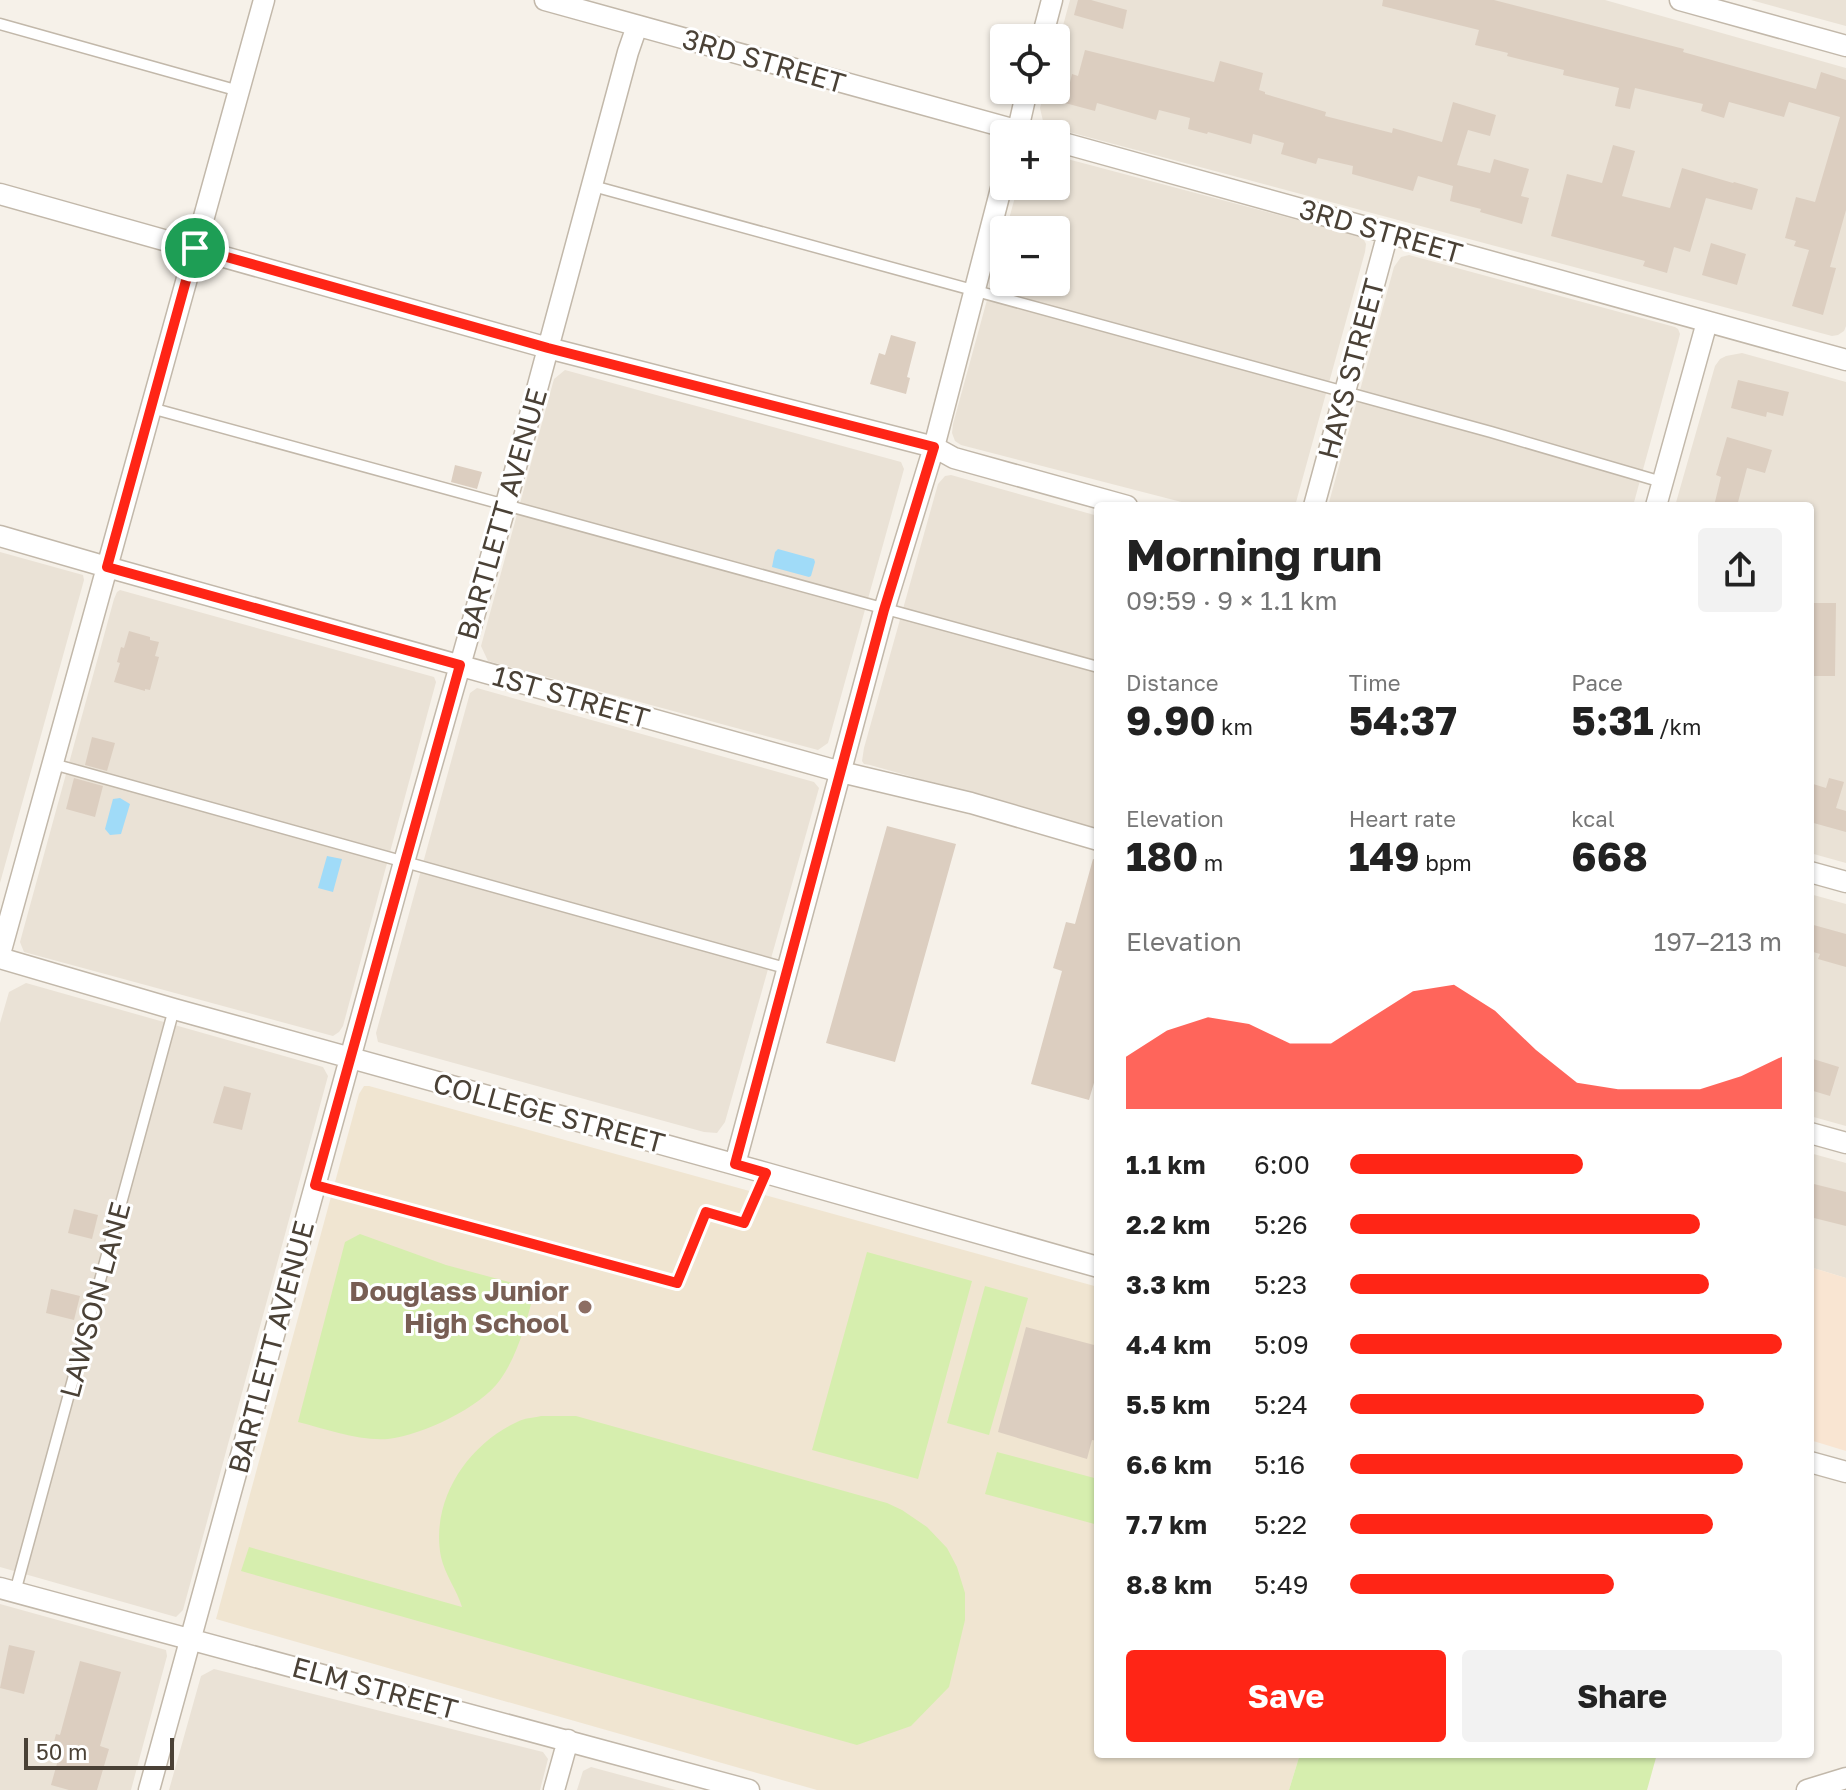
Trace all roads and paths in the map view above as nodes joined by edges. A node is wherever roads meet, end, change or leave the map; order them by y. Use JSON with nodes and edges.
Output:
{"nodes":[{"id":1,"x":264,"y":0,"type":"edge"},
{"id":2,"x":545,"y":0,"type":"edge"},
{"id":3,"x":1052,"y":0,"type":"edge"},
{"id":4,"x":1680,"y":0,"type":"edge"},
{"id":5,"x":0,"y":24,"type":"edge"},
{"id":6,"x":1046,"y":24,"type":"edge"},
{"id":7,"x":637,"y":26,"type":"junction"},
{"id":8,"x":1846,"y":46,"type":"edge"},
{"id":9,"x":239,"y":91,"type":"junction"},
{"id":10,"x":990,"y":124,"type":"edge"},
{"id":11,"x":1070,"y":145,"type":"edge"},
{"id":12,"x":593,"y":186,"type":"junction"},
{"id":13,"x":0,"y":194,"type":"edge"},
{"id":14,"x":998,"y":200,"type":"edge"},
{"id":15,"x":1388,"y":233,"type":"junction"},
{"id":16,"x":195,"y":248,"type":"junction"},
{"id":17,"x":976,"y":291,"type":"junction"},
{"id":18,"x":1707,"y":322,"type":"junction"},
{"id":19,"x":548,"y":348,"type":"junction"},
{"id":20,"x":1846,"y":360,"type":"edge"},
{"id":21,"x":1345,"y":392,"type":"junction"},
{"id":22,"x":151,"y":408,"type":"junction"},
{"id":23,"x":934,"y":447,"type":"junction"},
{"id":24,"x":1662,"y":482,"type":"junction"},
{"id":25,"x":1113,"y":502,"type":"edge"},
{"id":26,"x":1315,"y":502,"type":"edge"},
{"id":27,"x":1657,"y":502,"type":"edge"},
{"id":28,"x":506,"y":504,"type":"junction"},
{"id":29,"x":0,"y":536,"type":"edge"},
{"id":30,"x":107,"y":567,"type":"junction"},
{"id":31,"x":884,"y":610,"type":"junction"},
{"id":32,"x":460,"y":665,"type":"junction"},
{"id":33,"x":1094,"y":666,"type":"edge"},
{"id":34,"x":53,"y":764,"type":"junction"},
{"id":35,"x":841,"y":772,"type":"junction"},
{"id":36,"x":1094,"y":839,"type":"edge"},
{"id":37,"x":404,"y":862,"type":"junction"},
{"id":38,"x":1814,"y":873,"type":"edge"},
{"id":39,"x":1846,"y":882,"type":"edge"},
{"id":40,"x":0,"y":956,"type":"edge"},
{"id":41,"x":789,"y":969,"type":"junction"},
{"id":42,"x":174,"y":1009,"type":"junction"},
{"id":43,"x":351,"y":1058,"type":"junction"},
{"id":44,"x":1814,"y":1134,"type":"edge"},
{"id":45,"x":1846,"y":1143,"type":"edge"},
{"id":46,"x":735,"y":1164,"type":"junction"},
{"id":47,"x":766,"y":1173,"type":"junction"},
{"id":48,"x":315,"y":1185,"type":"junction"},
{"id":49,"x":1094,"y":1266,"type":"edge"},
{"id":50,"x":1814,"y":1463,"type":"edge"},
{"id":51,"x":1846,"y":1472,"type":"edge"},
{"id":52,"x":8,"y":1590,"type":"edge"},
{"id":53,"x":191,"y":1639,"type":"junction"},
{"id":54,"x":568,"y":1740,"type":"junction"},
{"id":55,"x":1846,"y":1778,"type":"edge"},
{"id":56,"x":149,"y":1790,"type":"edge"},
{"id":57,"x":554,"y":1790,"type":"edge"},
{"id":58,"x":749,"y":1790,"type":"edge"},
{"id":59,"x":1807,"y":1790,"type":"edge"}],
"edges":[{"from":1,"to":9,"type":"street"},
{"from":2,"to":7,"type":"street","name":"3RD STREET"},
{"from":3,"to":6,"type":"street"},
{"from":4,"to":8,"type":"street"},
{"from":5,"to":9,"type":"lane"},
{"from":7,"to":10,"type":"street","name":"3RD STREET"},
{"from":7,"to":12,"type":"street","name":"BARTLETT AVENUE"},
{"from":9,"to":16,"type":"street"},
{"from":11,"to":15,"type":"street","name":"3RD STREET"},
{"from":12,"to":17,"type":"lane"},
{"from":12,"to":19,"type":"street","name":"BARTLETT AVENUE"},
{"from":13,"to":16,"type":"street"},
{"from":14,"to":17,"type":"street"},
{"from":15,"to":18,"type":"street","name":"3RD STREET"},
{"from":15,"to":21,"type":"street","name":"HAYS STREET"},
{"from":16,"to":19,"type":"street"},
{"from":16,"to":22,"type":"street"},
{"from":17,"to":21,"type":"lane"},
{"from":17,"to":23,"type":"street"},
{"from":18,"to":20,"type":"street","name":"3RD STREET"},
{"from":18,"to":24,"type":"street"},
{"from":19,"to":23,"type":"street"},
{"from":19,"to":28,"type":"street","name":"BARTLETT AVENUE"},
{"from":21,"to":24,"type":"lane"},
{"from":21,"to":26,"type":"street","name":"HAYS STREET"},
{"from":22,"to":28,"type":"lane"},
{"from":22,"to":30,"type":"street"},
{"from":23,"to":25,"type":"street"},
{"from":23,"to":31,"type":"street"},
{"from":24,"to":27,"type":"street"},
{"from":28,"to":31,"type":"lane"},
{"from":28,"to":32,"type":"street","name":"BARTLETT AVENUE"},
{"from":29,"to":30,"type":"street","name":"1ST STREET"},
{"from":30,"to":32,"type":"street","name":"1ST STREET"},
{"from":30,"to":34,"type":"street"},
{"from":31,"to":33,"type":"lane"},
{"from":31,"to":35,"type":"street"},
{"from":32,"to":35,"type":"street","name":"1ST STREET"},
{"from":32,"to":37,"type":"street","name":"BARTLETT AVENUE"},
{"from":34,"to":37,"type":"lane"},
{"from":34,"to":40,"type":"street"},
{"from":35,"to":36,"type":"street","name":"1ST STREET"},
{"from":35,"to":41,"type":"street"},
{"from":37,"to":41,"type":"lane"},
{"from":37,"to":43,"type":"street","name":"BARTLETT AVENUE"},
{"from":38,"to":39,"type":"street"},
{"from":40,"to":42,"type":"street","name":"COLLEGE STREET"},
{"from":41,"to":46,"type":"street"},
{"from":42,"to":43,"type":"street","name":"COLLEGE STREET"},
{"from":42,"to":52,"type":"lane","name":"LAWSON LANE"},
{"from":43,"to":46,"type":"street","name":"COLLEGE STREET"},
{"from":43,"to":48,"type":"street","name":"BARTLETT AVENUE"},
{"from":44,"to":45,"type":"street"},
{"from":46,"to":47,"type":"street","name":"COLLEGE STREET"},
{"from":47,"to":48,"type":"lane"},
{"from":47,"to":49,"type":"street","name":"COLLEGE STREET"},
{"from":48,"to":53,"type":"street","name":"BARTLETT AVENUE"},
{"from":50,"to":51,"type":"street"},
{"from":52,"to":53,"type":"street","name":"ELM STREET"},
{"from":53,"to":54,"type":"street","name":"ELM STREET"},
{"from":53,"to":56,"type":"street","name":"BARTLETT AVENUE"},
{"from":54,"to":57,"type":"street"},
{"from":54,"to":58,"type":"street","name":"ELM STREET"},
{"from":55,"to":59,"type":"street"}]}
